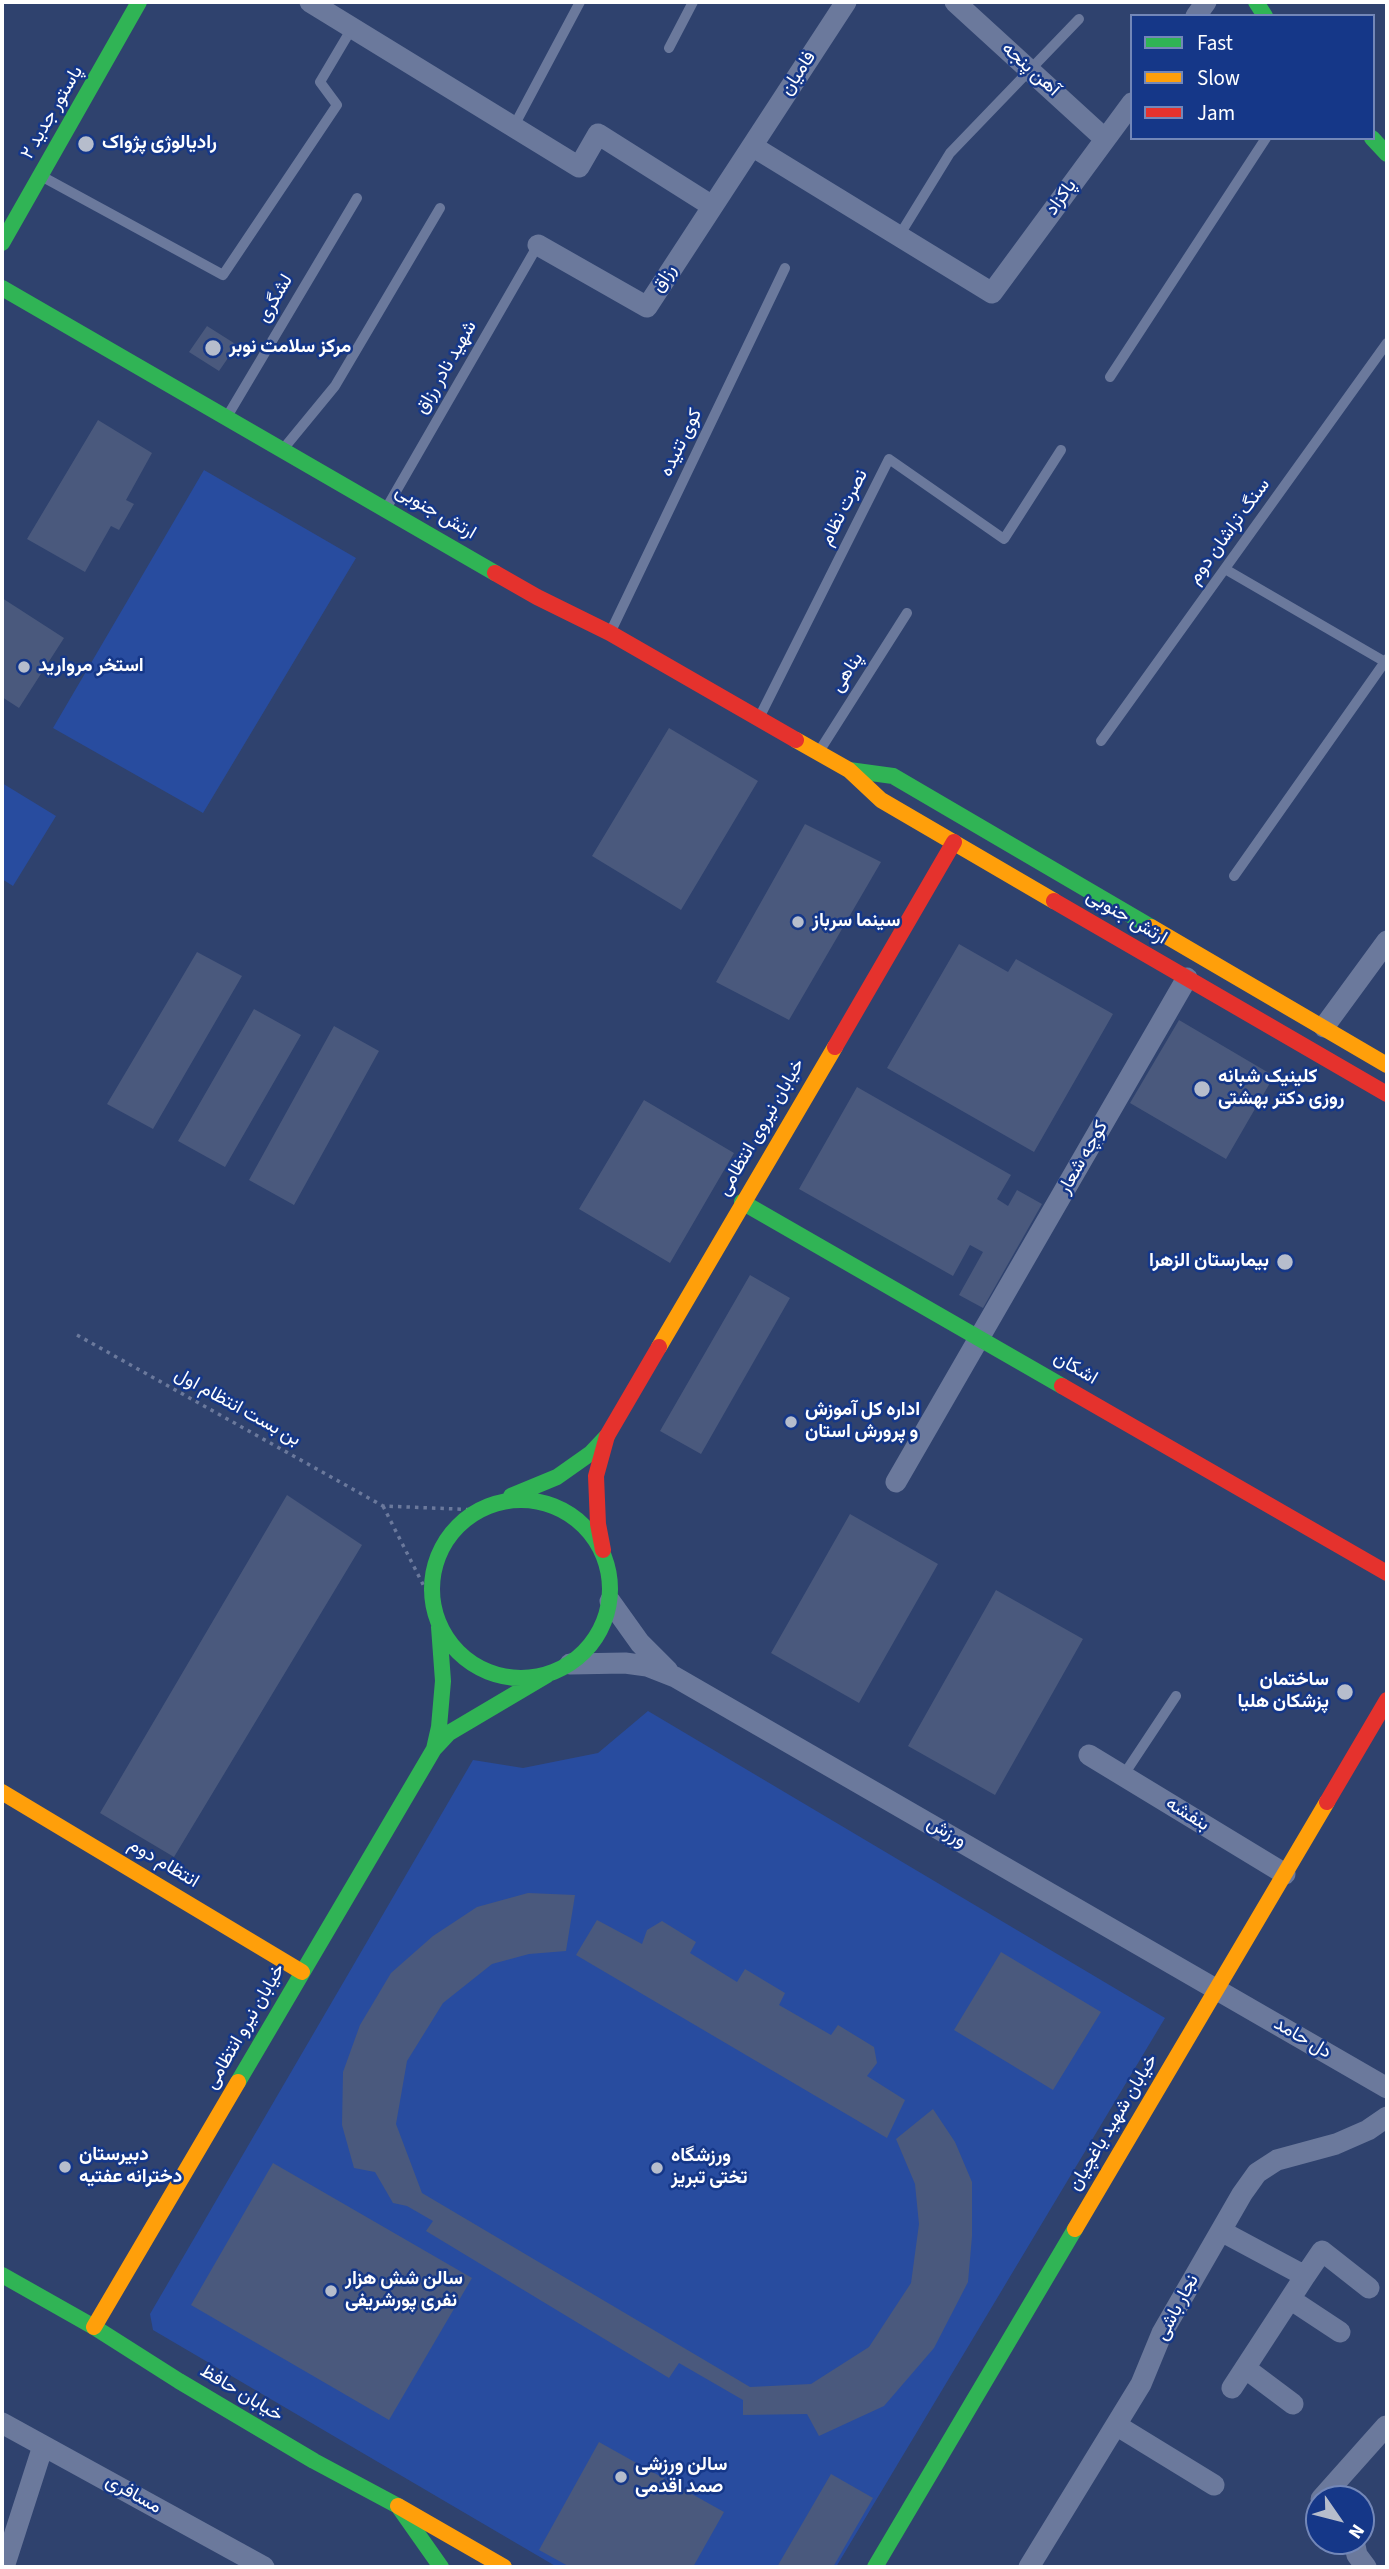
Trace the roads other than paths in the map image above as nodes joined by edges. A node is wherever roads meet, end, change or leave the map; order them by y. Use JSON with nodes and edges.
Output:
{"nodes":[{"id":1,"x":139,"y":2,"type":"edge"},
{"id":2,"x":310,"y":2,"type":"edge"},
{"id":3,"x":580,"y":2,"type":"edge"},
{"id":4,"x":693,"y":2,"type":"edge"},
{"id":5,"x":846,"y":2,"type":"edge"},
{"id":6,"x":955,"y":2,"type":"edge"},
{"id":7,"x":1079,"y":19,"type":"dead end"},
{"id":8,"x":352,"y":28,"type":"junction"},
{"id":9,"x":668,"y":48,"type":"dead end"},
{"id":10,"x":1030,"y":71,"type":"junction"},
{"id":11,"x":1130,"y":106,"type":"edge"},
{"id":12,"x":514,"y":126,"type":"junction"},
{"id":13,"x":1105,"y":139,"type":"junction"},
{"id":14,"x":1265,"y":140,"type":"edge"},
{"id":15,"x":1374,"y":140,"type":"edge"},
{"id":16,"x":751,"y":146,"type":"junction"},
{"id":17,"x":1387,"y":154,"type":"edge"},
{"id":18,"x":41,"y":176,"type":"junction"},
{"id":19,"x":357,"y":198,"type":"dead end"},
{"id":20,"x":712,"y":206,"type":"junction"},
{"id":21,"x":440,"y":208,"type":"dead end"},
{"id":22,"x":899,"y":236,"type":"junction"},
{"id":23,"x":2,"y":243,"type":"edge"},
{"id":24,"x":538,"y":245,"type":"joint"},
{"id":25,"x":785,"y":268,"type":"dead end"},
{"id":26,"x":2,"y":288,"type":"edge"},
{"id":27,"x":1387,"y":342,"type":"edge"},
{"id":28,"x":1110,"y":377,"type":"dead end"},
{"id":29,"x":226,"y":417,"type":"junction"},
{"id":30,"x":283,"y":450,"type":"junction"},
{"id":31,"x":1061,"y":450,"type":"dead end"},
{"id":32,"x":386,"y":509,"type":"junction"},
{"id":33,"x":1225,"y":569,"type":"junction"},
{"id":34,"x":907,"y":613,"type":"dead end"},
{"id":35,"x":610,"y":633,"type":"junction"},
{"id":36,"x":1387,"y":661,"type":"edge"},
{"id":37,"x":759,"y":719,"type":"junction"},
{"id":38,"x":1101,"y":741,"type":"dead end"},
{"id":39,"x":818,"y":752,"type":"junction"},
{"id":40,"x":849,"y":770,"type":"junction"},
{"id":41,"x":954,"y":842,"type":"junction"},
{"id":42,"x":1234,"y":876,"type":"dead end"},
{"id":43,"x":1387,"y":941,"type":"edge"},
{"id":44,"x":1187,"y":978,"type":"junction"},
{"id":45,"x":1324,"y":1027,"type":"junction"},
{"id":46,"x":1387,"y":1065,"type":"edge"},
{"id":47,"x":1387,"y":1094,"type":"edge"},
{"id":48,"x":743,"y":1202,"type":"junction"},
{"id":49,"x":980,"y":1338,"type":"junction"},
{"id":50,"x":607,"y":1436,"type":"junction"},
{"id":51,"x":896,"y":1482,"type":"dead end"},
{"id":52,"x":488,"y":1506,"type":"junction"},
{"id":53,"x":603,"y":1550,"type":"junction"},
{"id":54,"x":1387,"y":1573,"type":"edge"},
{"id":55,"x":610,"y":1601,"type":"junction"},
{"id":56,"x":439,"y":1627,"type":"junction"},
{"id":57,"x":570,"y":1664,"type":"junction"},
{"id":58,"x":547,"y":1675,"type":"junction"},
{"id":59,"x":675,"y":1677,"type":"junction"},
{"id":60,"x":1176,"y":1696,"type":"dead end"},
{"id":61,"x":1387,"y":1700,"type":"edge"},
{"id":62,"x":434,"y":1749,"type":"junction"},
{"id":63,"x":1088,"y":1755,"type":"dead end"},
{"id":64,"x":1123,"y":1776,"type":"junction"},
{"id":65,"x":2,"y":1792,"type":"edge"},
{"id":66,"x":1285,"y":1874,"type":"junction"},
{"id":67,"x":302,"y":1972,"type":"junction"},
{"id":68,"x":1218,"y":1990,"type":"junction"},
{"id":69,"x":1387,"y":2088,"type":"edge"},
{"id":70,"x":1387,"y":2117,"type":"edge"},
{"id":71,"x":1221,"y":2231,"type":"junction"},
{"id":72,"x":2,"y":2275,"type":"edge"},
{"id":73,"x":1305,"y":2276,"type":"junction"},
{"id":74,"x":1369,"y":2288,"type":"dead end"},
{"id":75,"x":1290,"y":2300,"type":"junction"},
{"id":76,"x":94,"y":2328,"type":"junction"},
{"id":77,"x":1340,"y":2332,"type":"dead end"},
{"id":78,"x":1245,"y":2368,"type":"junction"},
{"id":79,"x":1232,"y":2388,"type":"dead end"},
{"id":80,"x":1293,"y":2404,"type":"dead end"},
{"id":81,"x":2,"y":2423,"type":"edge"},
{"id":82,"x":1116,"y":2425,"type":"junction"},
{"id":83,"x":1386,"y":2426,"type":"edge"},
{"id":84,"x":43,"y":2446,"type":"junction"},
{"id":85,"x":1214,"y":2485,"type":"dead end"},
{"id":86,"x":1333,"y":2485,"type":"edge"},
{"id":87,"x":398,"y":2506,"type":"junction"},
{"id":88,"x":4,"y":2567,"type":"edge"},
{"id":89,"x":264,"y":2567,"type":"edge"},
{"id":90,"x":441,"y":2567,"type":"edge"},
{"id":91,"x":504,"y":2567,"type":"edge"},
{"id":92,"x":875,"y":2567,"type":"edge"},
{"id":93,"x":1029,"y":2567,"type":"edge"}],
"edges":[{"from":1,"to":18,"type":"main road","name":"پاستور جدید ۲"},
{"from":2,"to":8,"type":"street"},
{"from":3,"to":12,"type":"lane"},
{"from":4,"to":9,"type":"lane"},
{"from":5,"to":16,"type":"street","name":"فامیان"},
{"from":6,"to":10,"type":"street","name":"آهن پنجه"},
{"from":7,"to":10,"type":"lane"},
{"from":8,"to":12,"type":"street"},
{"from":8,"to":18,"type":"lane"},
{"from":10,"to":13,"type":"street","name":"آهن پنجه"},
{"from":10,"to":22,"type":"lane"},
{"from":11,"to":13,"type":"street","name":"پاکزاد"},
{"from":12,"to":20,"type":"street"},
{"from":13,"to":22,"type":"street","name":"پاکزاد"},
{"from":14,"to":28,"type":"lane"},
{"from":15,"to":17,"type":"main road"},
{"from":16,"to":20,"type":"street","name":"رزاق"},
{"from":16,"to":22,"type":"street"},
{"from":18,"to":23,"type":"main road","name":"پاستور جدید ۲"},
{"from":19,"to":29,"type":"lane","name":"لشگری"},
{"from":20,"to":24,"type":"street","name":"رزاق"},
{"from":21,"to":30,"type":"lane"},
{"from":24,"to":32,"type":"lane","name":"شهید نادر رزاق"},
{"from":25,"to":35,"type":"lane","name":"کوی تنیده"},
{"from":26,"to":29,"type":"main road","name":"ارتش جنوبی"},
{"from":27,"to":33,"type":"lane","name":"سنگ تراشان دوم"},
{"from":29,"to":30,"type":"main road","name":"ارتش جنوبی"},
{"from":30,"to":32,"type":"main road","name":"ارتش جنوبی"},
{"from":31,"to":37,"type":"lane","name":"نصرت نظام"},
{"from":32,"to":35,"type":"main road","name":"ارتش جنوبی"},
{"from":33,"to":36,"type":"lane"},
{"from":33,"to":38,"type":"lane","name":"سنگ تراشان دوم"},
{"from":34,"to":39,"type":"lane","name":"پناهی"},
{"from":35,"to":37,"type":"main road","name":"ارتش جنوبی"},
{"from":36,"to":42,"type":"lane"},
{"from":37,"to":39,"type":"main road","name":"ارتش جنوبی"},
{"from":39,"to":40,"type":"main road","name":"ارتش جنوبی"},
{"from":40,"to":41,"type":"main road","name":"ارتش جنوبی"},
{"from":40,"to":45,"type":"main road","name":"ارتش جنوبی"},
{"from":41,"to":44,"type":"main road","name":"ارتش جنوبی"},
{"from":41,"to":48,"type":"main road","name":"خیابان نیروی انتظامی"},
{"from":43,"to":45,"type":"street"},
{"from":44,"to":47,"type":"main road","name":"ارتش جنوبی"},
{"from":44,"to":49,"type":"street","name":"کوچه شعار"},
{"from":45,"to":46,"type":"main road","name":"ارتش جنوبی"},
{"from":48,"to":49,"type":"main road","name":"اشکان"},
{"from":48,"to":50,"type":"main road","name":"خیابان نیروی انتظامی"},
{"from":49,"to":51,"type":"street","name":"کوچه شعار"},
{"from":49,"to":54,"type":"main road","name":"اشکان"},
{"from":50,"to":52,"type":"main road","name":"خیابان نیروی انتظامی"},
{"from":50,"to":53,"type":"main road","name":"خیابان نیروی انتظامی"},
{"from":52,"to":53,"type":"main road"},
{"from":52,"to":56,"type":"main road"},
{"from":53,"to":55,"type":"main road"},
{"from":55,"to":57,"type":"main road"},
{"from":55,"to":59,"type":"street","name":"ورزش"},
{"from":56,"to":58,"type":"main road"},
{"from":56,"to":62,"type":"main road","name":"خیابان نیرو انتظامی"},
{"from":57,"to":58,"type":"main road"},
{"from":57,"to":59,"type":"street","name":"ورزش"},
{"from":58,"to":62,"type":"main road","name":"خیابان نیرو انتظامی"},
{"from":59,"to":68,"type":"street","name":"ورزش"},
{"from":60,"to":64,"type":"lane"},
{"from":61,"to":66,"type":"main road","name":"خیابان شهید یاغچیان"},
{"from":62,"to":67,"type":"main road","name":"خیابان نیرو انتظامی"},
{"from":63,"to":64,"type":"street","name":"بنفشه"},
{"from":64,"to":66,"type":"street","name":"بنفشه"},
{"from":65,"to":67,"type":"main road","name":"انتظام دوم"},
{"from":66,"to":68,"type":"main road","name":"خیابان شهید یاغچیان"},
{"from":67,"to":76,"type":"main road","name":"خیابان نیرو انتظامی"},
{"from":68,"to":69,"type":"street","name":"دل حامد"},
{"from":68,"to":92,"type":"main road","name":"خیابان شهید یاغچیان"},
{"from":70,"to":71,"type":"street","name":"نجار باشی"},
{"from":71,"to":73,"type":"street"},
{"from":71,"to":82,"type":"street","name":"نجار باشی"},
{"from":72,"to":76,"type":"main road","name":"خیابان حافظ"},
{"from":73,"to":74,"type":"street"},
{"from":73,"to":75,"type":"street"},
{"from":75,"to":77,"type":"street"},
{"from":75,"to":78,"type":"street"},
{"from":76,"to":87,"type":"main road","name":"خیابان حافظ"},
{"from":78,"to":79,"type":"street"},
{"from":78,"to":80,"type":"street"},
{"from":81,"to":84,"type":"street","name":"مسافری"},
{"from":82,"to":85,"type":"street"},
{"from":82,"to":93,"type":"street","name":"نجار باشی"},
{"from":83,"to":86,"type":"street"},
{"from":84,"to":88,"type":"street"},
{"from":84,"to":89,"type":"street","name":"مسافری"},
{"from":87,"to":90,"type":"main road","name":"خیابان حافظ"},
{"from":87,"to":91,"type":"main road"}]}
